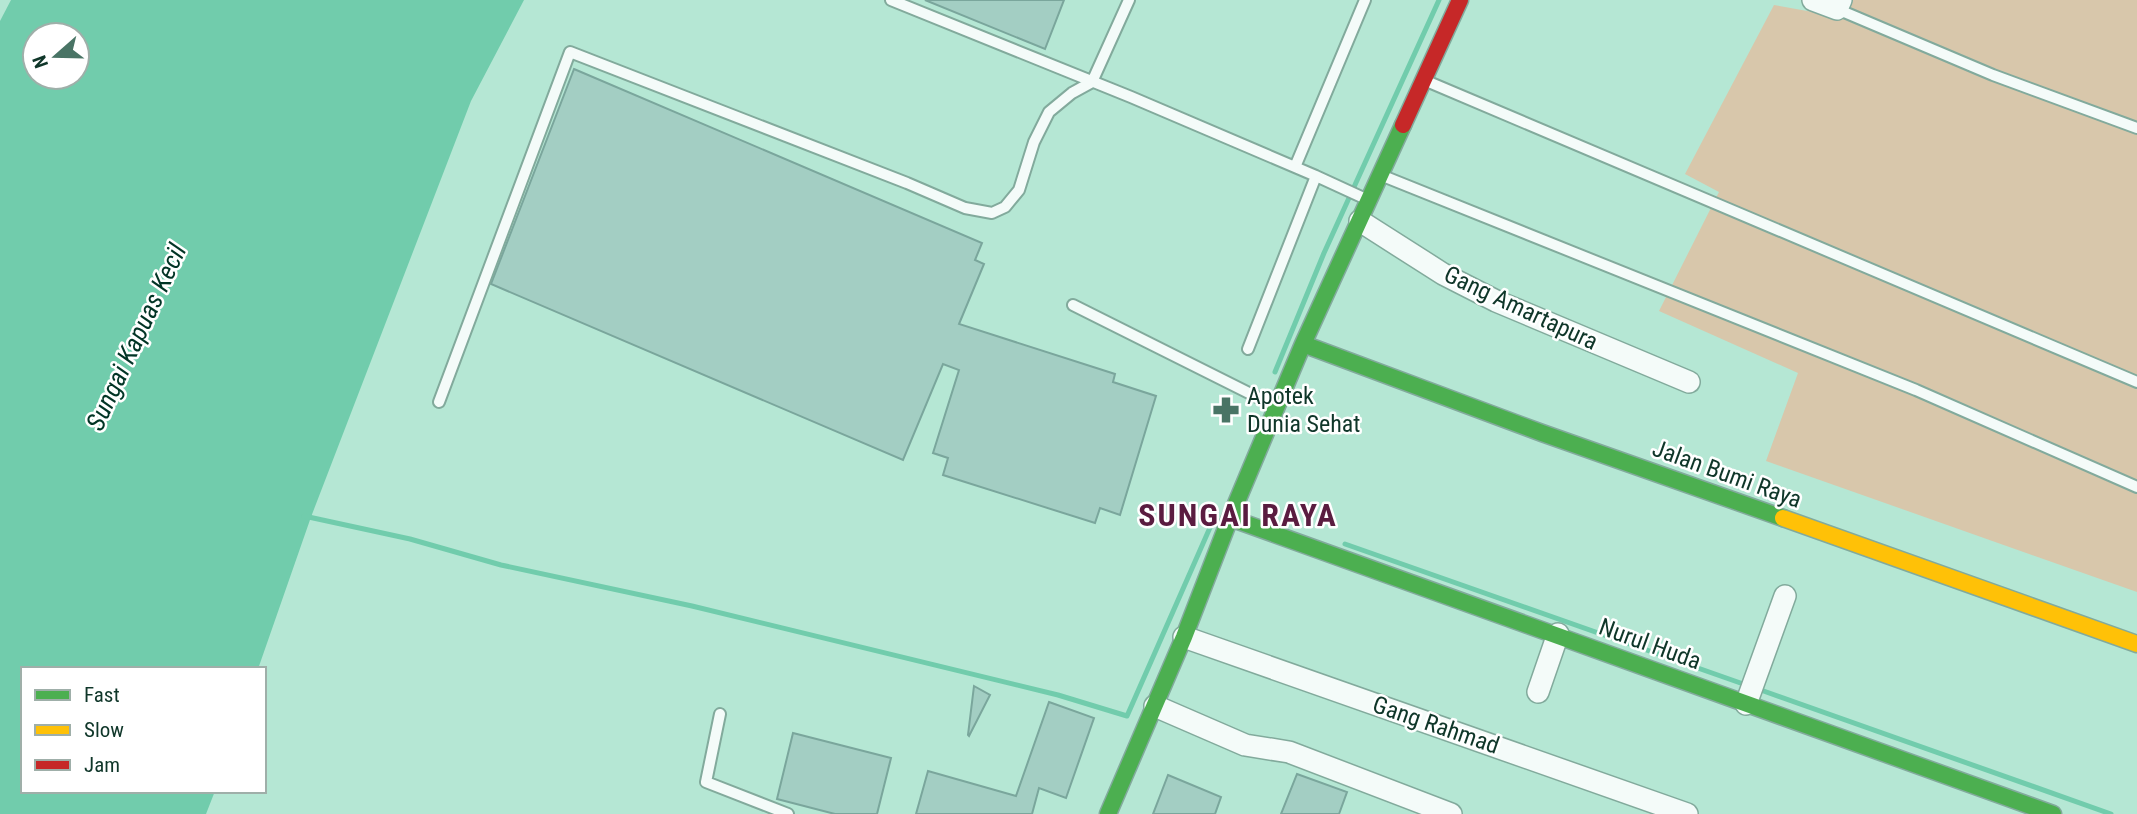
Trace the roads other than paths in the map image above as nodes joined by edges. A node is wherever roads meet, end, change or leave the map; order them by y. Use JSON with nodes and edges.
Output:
{"nodes":[{"id":1,"x":891,"y":0,"type":"edge"},
{"id":2,"x":1129,"y":0,"type":"edge"},
{"id":3,"x":1365,"y":0,"type":"edge"},
{"id":4,"x":1460,"y":0,"type":"edge"},
{"id":5,"x":1813,"y":0,"type":"edge"},
{"id":6,"x":1839,"y":5,"type":"edge"},
{"id":7,"x":1423,"y":80,"type":"junction"},
{"id":8,"x":1092,"y":82,"type":"junction"},
{"id":9,"x":2137,"y":128,"type":"edge"},
{"id":10,"x":1296,"y":167,"type":"junction"},
{"id":11,"x":1379,"y":174,"type":"junction"},
{"id":12,"x":1316,"y":176,"type":"junction"},
{"id":13,"x":1364,"y":198,"type":"junction"},
{"id":14,"x":1360,"y":221,"type":"junction"},
{"id":15,"x":1073,"y":305,"type":"dead end"},
{"id":16,"x":1303,"y":344,"type":"junction"},
{"id":17,"x":1248,"y":349,"type":"dead end"},
{"id":18,"x":1689,"y":382,"type":"dead end"},
{"id":19,"x":2137,"y":382,"type":"edge"},
{"id":20,"x":439,"y":402,"type":"dead end"},
{"id":21,"x":1271,"y":404,"type":"dead end"},
{"id":22,"x":2137,"y":487,"type":"edge"},
{"id":23,"x":1230,"y":518,"type":"junction"},
{"id":24,"x":1784,"y":596,"type":"dead end"},
{"id":25,"x":1558,"y":634,"type":"junction"},
{"id":26,"x":1184,"y":637,"type":"junction"},
{"id":27,"x":2137,"y":645,"type":"edge"},
{"id":28,"x":1538,"y":692,"type":"dead end"},
{"id":29,"x":1746,"y":704,"type":"junction"},
{"id":30,"x":1155,"y":706,"type":"junction"},
{"id":31,"x":720,"y":714,"type":"dead end"},
{"id":32,"x":1409,"y":807,"type":"edge"},
{"id":33,"x":788,"y":814,"type":"edge"},
{"id":34,"x":1108,"y":814,"type":"edge"},
{"id":35,"x":1451,"y":814,"type":"edge"},
{"id":36,"x":1688,"y":814,"type":"edge"},
{"id":37,"x":2053,"y":814,"type":"edge"}],
"edges":[{"from":1,"to":8,"type":"lane"},
{"from":2,"to":8,"type":"lane"},
{"from":3,"to":10,"type":"lane"},
{"from":4,"to":7,"type":"street"},
{"from":5,"to":6,"type":"street"},
{"from":6,"to":9,"type":"lane"},
{"from":7,"to":11,"type":"street"},
{"from":7,"to":19,"type":"lane"},
{"from":8,"to":10,"type":"lane"},
{"from":8,"to":20,"type":"lane"},
{"from":10,"to":12,"type":"lane"},
{"from":11,"to":13,"type":"street"},
{"from":11,"to":22,"type":"lane"},
{"from":12,"to":13,"type":"lane"},
{"from":12,"to":17,"type":"lane"},
{"from":13,"to":14,"type":"street"},
{"from":14,"to":16,"type":"street"},
{"from":14,"to":18,"type":"street","name":"Gang Amartapura"},
{"from":15,"to":21,"type":"lane"},
{"from":16,"to":23,"type":"street"},
{"from":16,"to":27,"type":"street","name":"Jalan Bumi Raya"},
{"from":23,"to":25,"type":"street","name":"Nurul Huda"},
{"from":23,"to":26,"type":"street"},
{"from":24,"to":29,"type":"street"},
{"from":25,"to":28,"type":"street"},
{"from":25,"to":29,"type":"street","name":"Nurul Huda"},
{"from":26,"to":30,"type":"street"},
{"from":26,"to":36,"type":"street","name":"Gang Rahmad"},
{"from":29,"to":37,"type":"street","name":"Nurul Huda"},
{"from":30,"to":32,"type":"street"},
{"from":30,"to":34,"type":"street"},
{"from":31,"to":33,"type":"lane"},
{"from":32,"to":35,"type":"street"}]}
